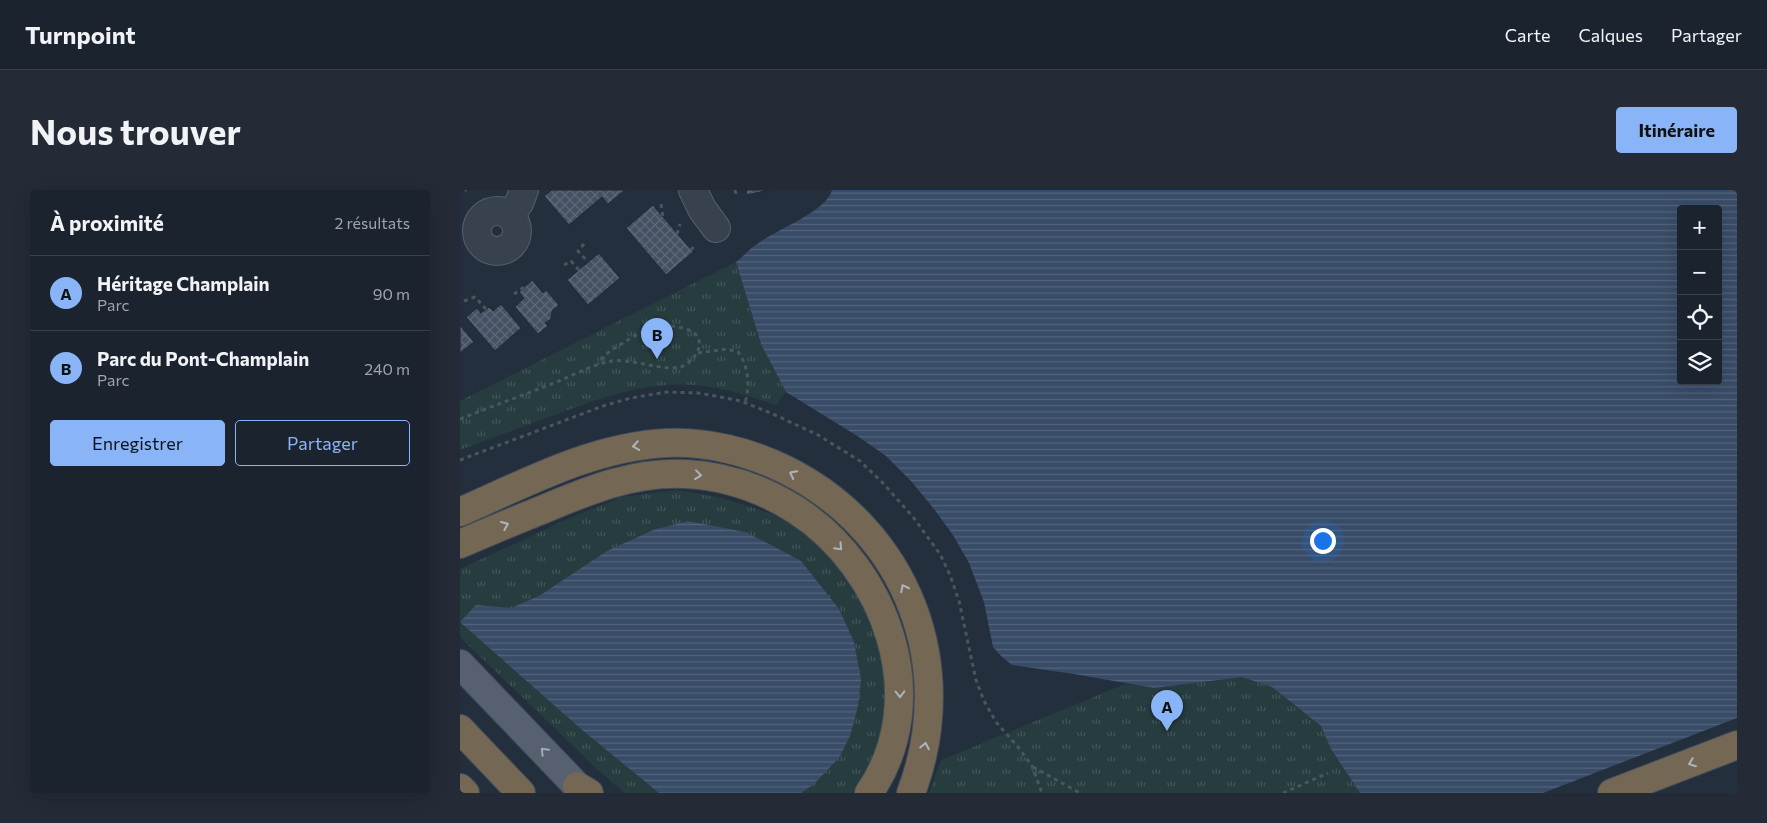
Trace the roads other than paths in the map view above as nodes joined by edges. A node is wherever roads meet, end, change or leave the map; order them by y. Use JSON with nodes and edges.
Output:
{"nodes":[{"id":1,"x":524,"y":190,"type":"edge"},
{"id":2,"x":693,"y":190,"type":"edge"},
{"id":3,"x":706,"y":236,"type":"road end"},
{"id":4,"x":470,"y":249,"type":"edge"},
{"id":5,"x":460,"y":512,"type":"edge"},
{"id":6,"x":460,"y":544,"type":"edge"},
{"id":7,"x":460,"y":664,"type":"edge"},
{"id":8,"x":460,"y":729,"type":"edge"},
{"id":9,"x":1737,"y":745,"type":"edge"},
{"id":10,"x":460,"y":788,"type":"edge"},
{"id":11,"x":583,"y":791,"type":"edge"},
{"id":12,"x":465,"y":793,"type":"edge"},
{"id":13,"x":521,"y":793,"type":"edge"},
{"id":14,"x":869,"y":793,"type":"edge"},
{"id":15,"x":912,"y":793,"type":"edge"},
{"id":16,"x":1612,"y":793,"type":"edge"}],
"edges":[{"from":1,"to":4,"type":"street"},
{"from":2,"to":3,"type":"street"},
{"from":15,"to":5,"type":"highway","one_way":true},
{"from":6,"to":14,"type":"highway","one_way":true},
{"from":11,"to":7,"type":"main road","one_way":true},
{"from":8,"to":13,"type":"highway"},
{"from":9,"to":16,"type":"highway","one_way":true},
{"from":10,"to":12,"type":"highway"}]}
